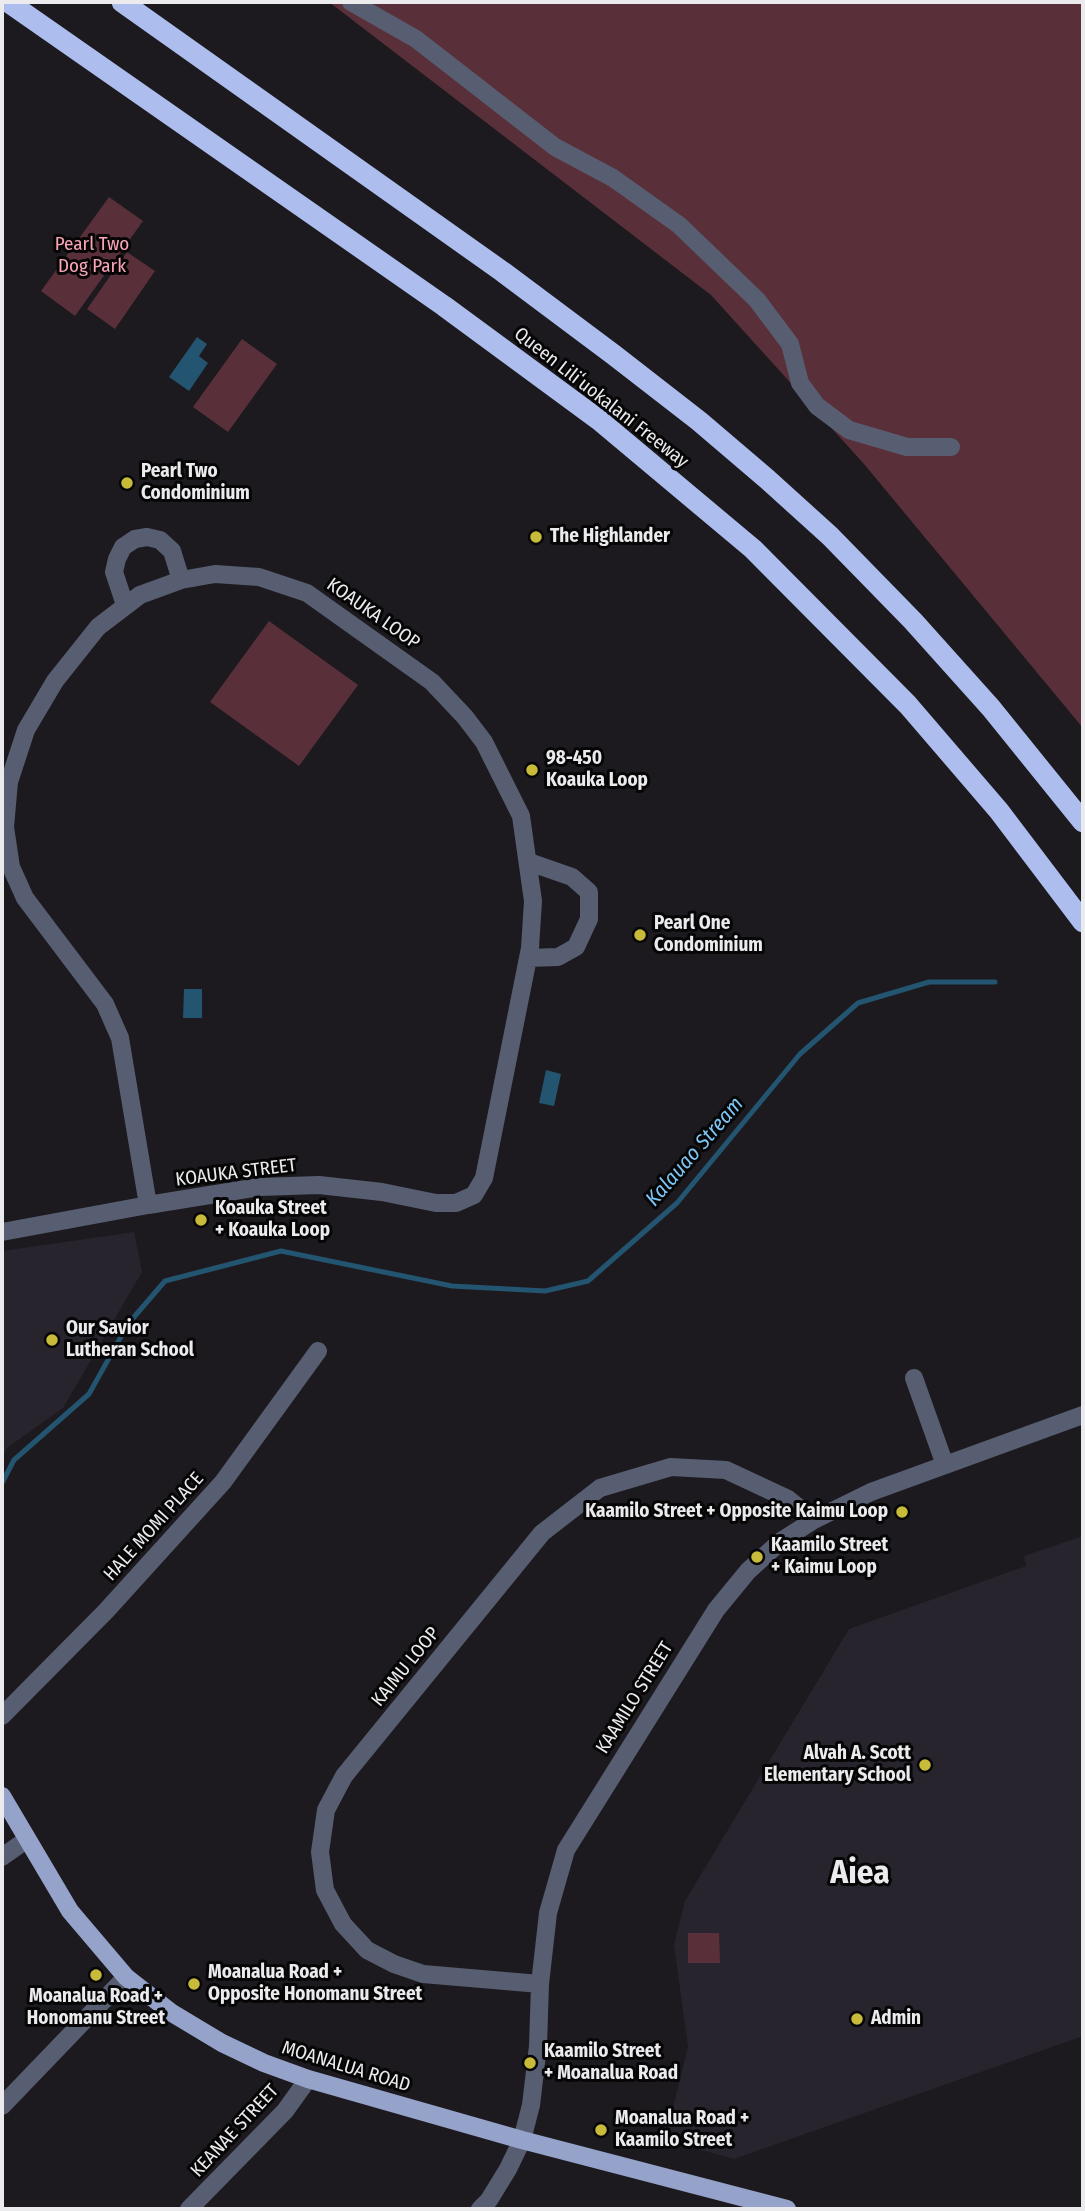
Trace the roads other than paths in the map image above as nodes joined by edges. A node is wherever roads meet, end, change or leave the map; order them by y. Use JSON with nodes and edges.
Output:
{"nodes":[{"id":1,"x":8,"y":2,"type":"edge"},
{"id":2,"x":122,"y":2,"type":"edge"},
{"id":3,"x":351,"y":2,"type":"edge"},
{"id":4,"x":951,"y":447,"type":"dead end"},
{"id":5,"x":181,"y":580,"type":"junction"},
{"id":6,"x":125,"y":606,"type":"junction"},
{"id":7,"x":1083,"y":822,"type":"edge"},
{"id":8,"x":529,"y":862,"type":"junction"},
{"id":9,"x":1083,"y":922,"type":"edge"},
{"id":10,"x":528,"y":958,"type":"junction"},
{"id":11,"x":474,"y":1195,"type":"joint"},
{"id":12,"x":148,"y":1205,"type":"junction"},
{"id":13,"x":2,"y":1232,"type":"edge"},
{"id":14,"x":318,"y":1351,"type":"dead end"},
{"id":15,"x":914,"y":1377,"type":"dead end"},
{"id":16,"x":1083,"y":1415,"type":"edge"},
{"id":17,"x":945,"y":1465,"type":"junction"},
{"id":18,"x":814,"y":1520,"type":"junction"},
{"id":19,"x":2,"y":1716,"type":"edge"},
{"id":20,"x":2,"y":1796,"type":"edge"},
{"id":21,"x":26,"y":1840,"type":"junction"},
{"id":22,"x":2,"y":1857,"type":"edge"},
{"id":23,"x":126,"y":1977,"type":"junction"},
{"id":24,"x":540,"y":1984,"type":"junction"},
{"id":25,"x":308,"y":2079,"type":"junction"},
{"id":26,"x":2,"y":2106,"type":"edge"},
{"id":27,"x":522,"y":2140,"type":"junction"},
{"id":28,"x":189,"y":2209,"type":"edge"},
{"id":29,"x":480,"y":2209,"type":"edge"},
{"id":30,"x":787,"y":2209,"type":"edge"}],
"edges":[{"from":1,"to":9,"type":"highway","name":"Queen Liliʻuokalani Freeway"},
{"from":2,"to":7,"type":"highway","name":"Queen Liliʻuokalani Freeway"},
{"from":3,"to":4,"type":"street"},
{"from":5,"to":6,"type":"street","name":"KOAUKA LOOP"},
{"from":5,"to":6,"type":"street"},
{"from":5,"to":8,"type":"street","name":"KOAUKA LOOP"},
{"from":6,"to":12,"type":"street","name":"KOAUKA LOOP"},
{"from":8,"to":10,"type":"street","name":"KOAUKA LOOP"},
{"from":8,"to":10,"type":"street"},
{"from":10,"to":11,"type":"street","name":"KOAUKA LOOP"},
{"from":11,"to":12,"type":"street","name":"KOAUKA STREET"},
{"from":12,"to":13,"type":"street","name":"KOAUKA STREET"},
{"from":14,"to":19,"type":"street","name":"HALE MOMI PLACE"},
{"from":15,"to":17,"type":"street"},
{"from":16,"to":17,"type":"street","name":"KAAMILO STREET"},
{"from":17,"to":18,"type":"street","name":"KAAMILO STREET"},
{"from":18,"to":24,"type":"street","name":"KAAMILO STREET"},
{"from":18,"to":24,"type":"street","name":"KAIMU LOOP"},
{"from":20,"to":21,"type":"main road","name":"MOANALUA ROAD"},
{"from":21,"to":22,"type":"street"},
{"from":21,"to":23,"type":"main road","name":"MOANALUA ROAD"},
{"from":23,"to":25,"type":"main road","name":"MOANALUA ROAD"},
{"from":23,"to":26,"type":"street"},
{"from":24,"to":27,"type":"street","name":"KAAMILO STREET"},
{"from":25,"to":27,"type":"main road","name":"MOANALUA ROAD"},
{"from":25,"to":28,"type":"street","name":"KEANAE STREET"},
{"from":27,"to":29,"type":"street","name":"KAAMILO STREET"},
{"from":27,"to":30,"type":"main road","name":"MOANALUA ROAD"}]}
